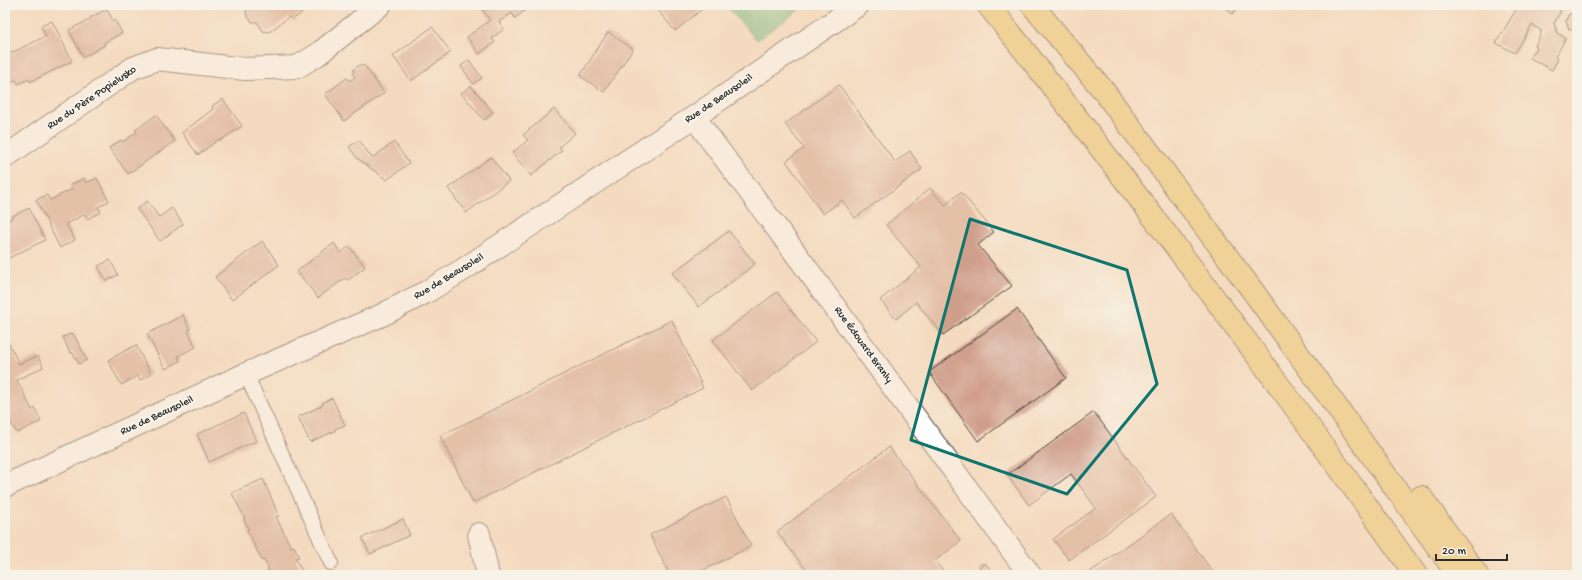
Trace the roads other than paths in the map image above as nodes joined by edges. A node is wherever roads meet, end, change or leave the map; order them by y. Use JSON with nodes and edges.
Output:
{"nodes":[{"id":1,"x":380,"y":5,"type":"edge"},
{"id":2,"x":858,"y":5,"type":"edge"},
{"id":3,"x":988,"y":5,"type":"edge"},
{"id":4,"x":1032,"y":5,"type":"edge"},
{"id":5,"x":1103,"y":90,"type":"junction"},
{"id":6,"x":694,"y":117,"type":"junction"},
{"id":7,"x":5,"y":157,"type":"edge"},
{"id":8,"x":246,"y":374,"type":"junction"},
{"id":9,"x":5,"y":486,"type":"edge"},
{"id":10,"x":479,"y":534,"type":"dead end"},
{"id":11,"x":331,"y":563,"type":"dead end"},
{"id":12,"x":488,"y":575,"type":"edge"},
{"id":13,"x":1030,"y":575,"type":"edge"},
{"id":14,"x":1416,"y":575,"type":"edge"},
{"id":15,"x":1458,"y":575,"type":"edge"},
{"id":16,"x":1477,"y":575,"type":"edge"}],
"edges":[{"from":1,"to":7,"type":"street","name":"Rue du Père Popielusko"},
{"from":2,"to":6,"type":"street","name":"Rue de Beausoleil"},
{"from":3,"to":14,"type":"highway"},
{"from":4,"to":5,"type":"highway"},
{"from":5,"to":15,"type":"highway"},
{"from":5,"to":16,"type":"highway"},
{"from":6,"to":8,"type":"street","name":"Rue de Beausoleil"},
{"from":6,"to":13,"type":"street","name":"Rue Édouard Branly"},
{"from":8,"to":9,"type":"street","name":"Rue de Beausoleil"},
{"from":8,"to":11,"type":"lane"},
{"from":10,"to":12,"type":"street"}]}
